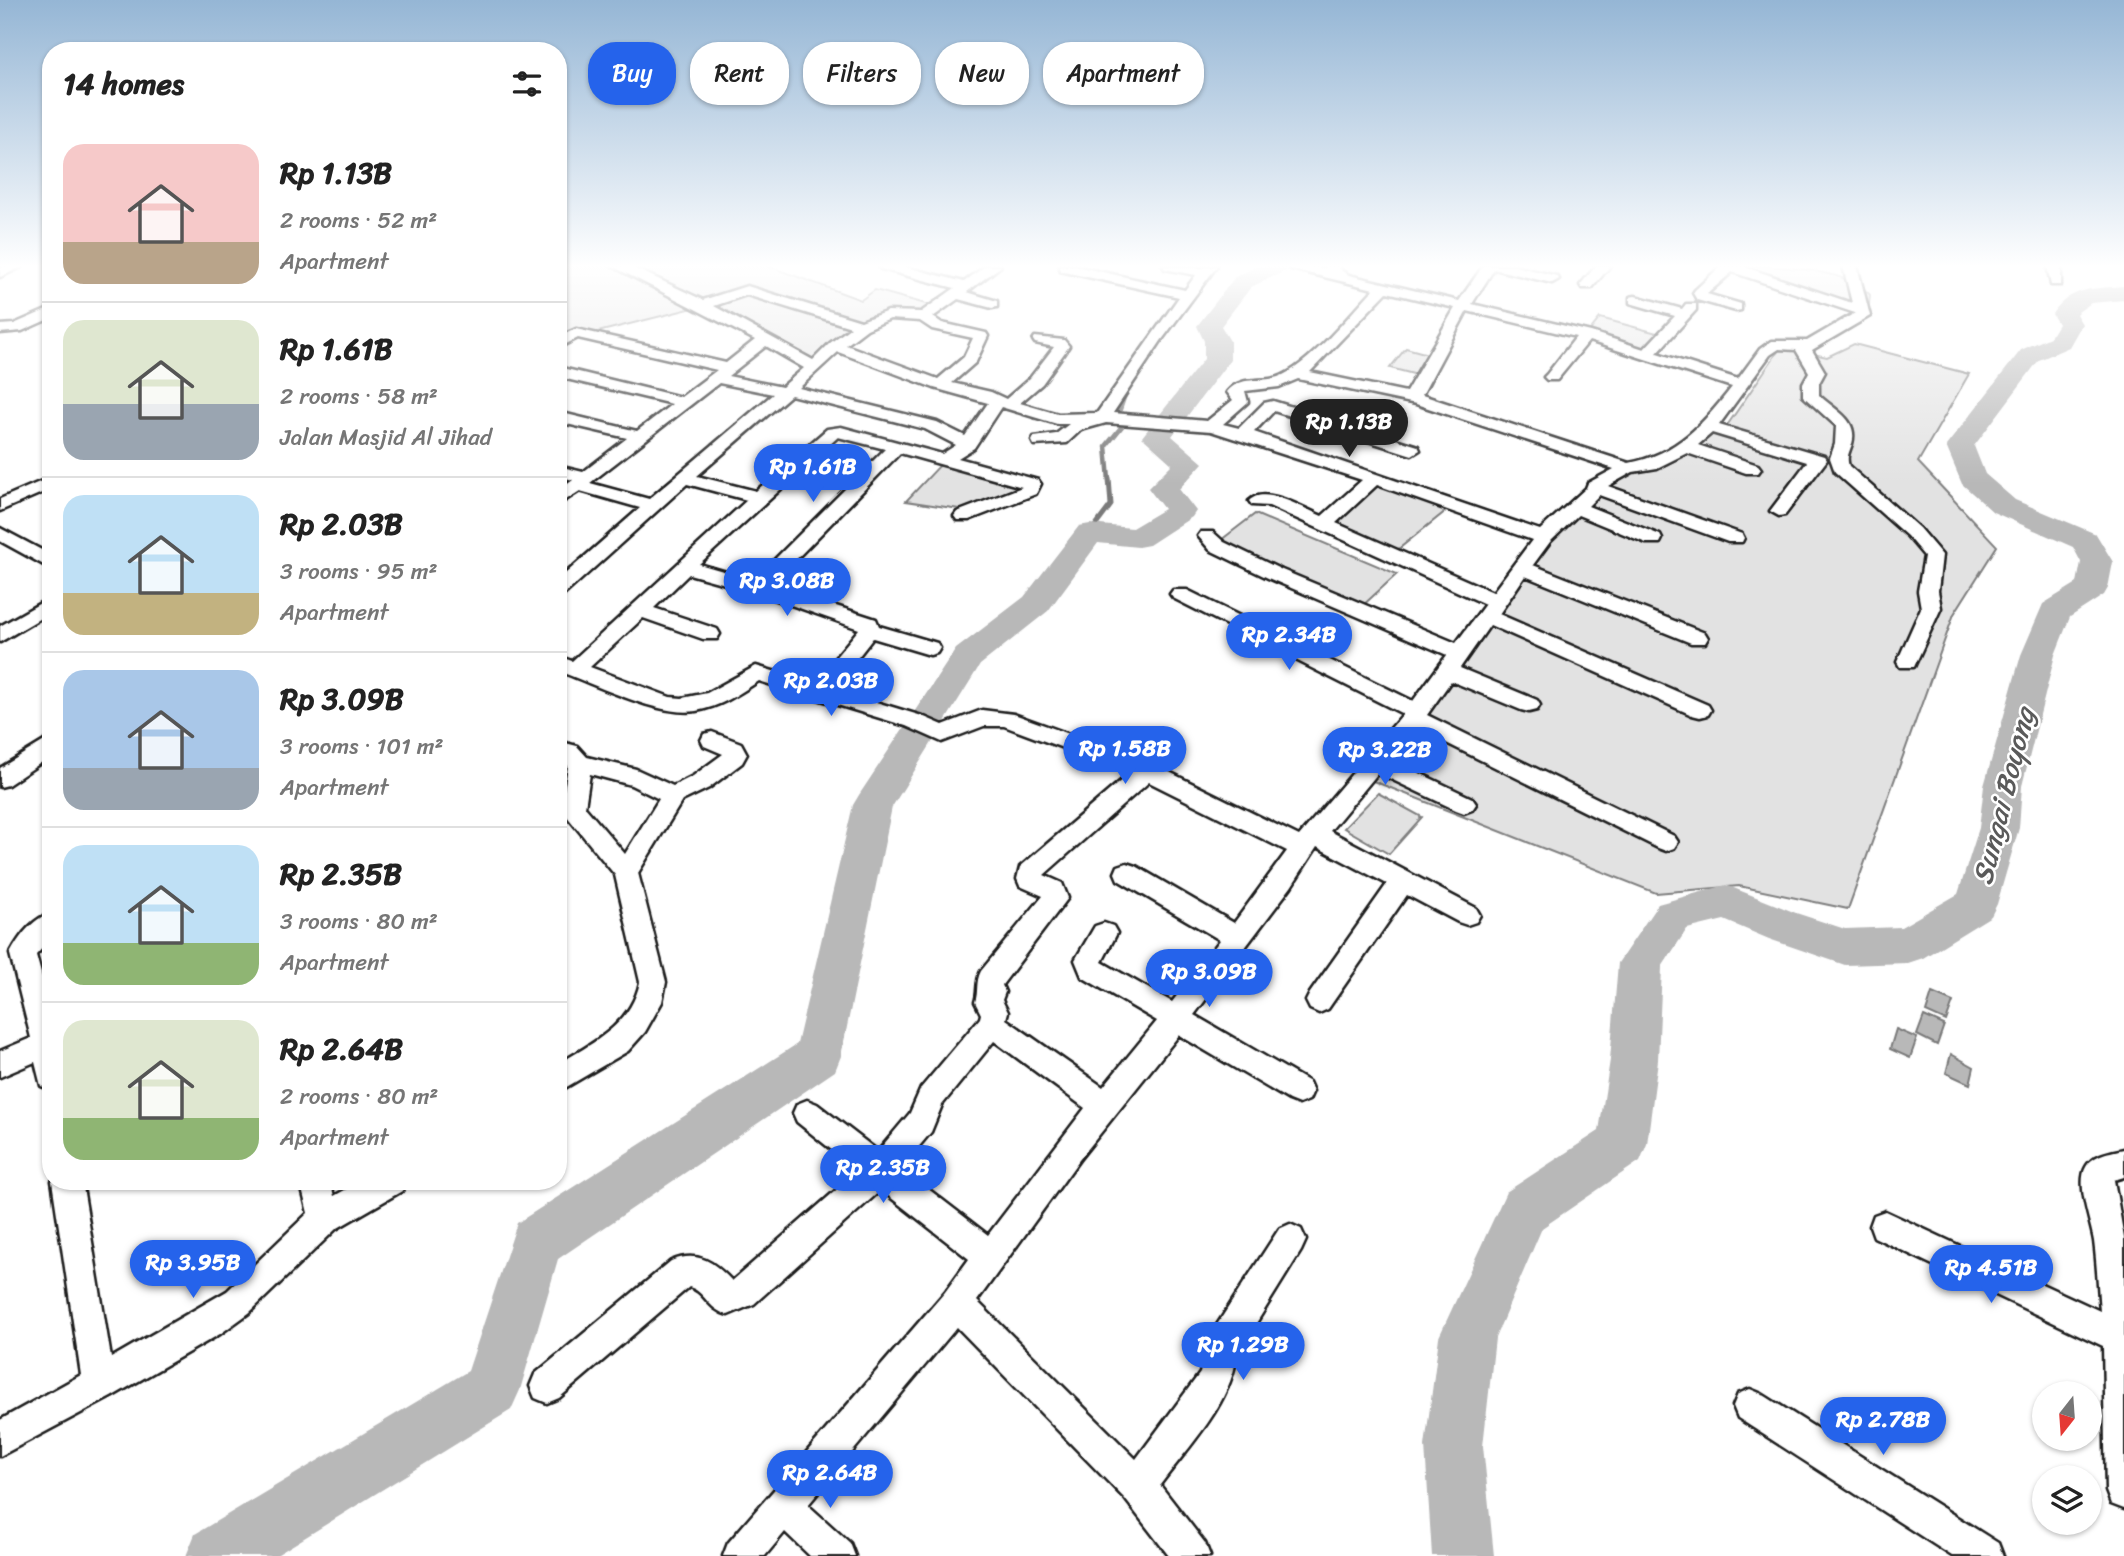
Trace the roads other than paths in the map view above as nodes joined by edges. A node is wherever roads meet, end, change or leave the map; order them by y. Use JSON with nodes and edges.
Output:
{"nodes":[{"id":1,"x":596,"y":339,"type":"edge"},
{"id":2,"x":845,"y":339,"type":"edge"},
{"id":3,"x":980,"y":339,"type":"edge"},
{"id":4,"x":1155,"y":339,"type":"edge"},
{"id":5,"x":1334,"y":339,"type":"edge"},
{"id":6,"x":1444,"y":339,"type":"edge"},
{"id":7,"x":1583,"y":339,"type":"edge"},
{"id":8,"x":1598,"y":339,"type":"edge"},
{"id":9,"x":1662,"y":339,"type":"edge"},
{"id":10,"x":1821,"y":339,"type":"edge"},
{"id":11,"x":765,"y":340,"type":"joint"},
{"id":12,"x":1040,"y":340,"type":"dead end"},
{"id":13,"x":835,"y":346,"type":"junction"},
{"id":14,"x":1803,"y":348,"type":"junction"},
{"id":15,"x":1648,"y":354,"type":"junction"},
{"id":16,"x":814,"y":367,"type":"junction"},
{"id":17,"x":722,"y":373,"type":"junction"},
{"id":18,"x":1300,"y":373,"type":"junction"},
{"id":19,"x":567,"y":374,"type":"edge"},
{"id":20,"x":1552,"y":377,"type":"dead end"},
{"id":21,"x":940,"y":384,"type":"junction"},
{"id":22,"x":1742,"y":385,"type":"junction"},
{"id":23,"x":786,"y":391,"type":"junction"},
{"id":24,"x":1417,"y":399,"type":"junction"},
{"id":25,"x":682,"y":402,"type":"junction"},
{"id":26,"x":1002,"y":403,"type":"junction"},
{"id":27,"x":567,"y":418,"type":"edge"},
{"id":28,"x":1102,"y":418,"type":"junction"},
{"id":29,"x":1211,"y":426,"type":"junction"},
{"id":30,"x":1709,"y":427,"type":"junction"},
{"id":31,"x":1353,"y":430,"type":"junction"},
{"id":32,"x":1242,"y":433,"type":"junction"},
{"id":33,"x":638,"y":436,"type":"junction"},
{"id":34,"x":1040,"y":441,"type":"dead end"},
{"id":35,"x":968,"y":444,"type":"junction"},
{"id":36,"x":1686,"y":447,"type":"junction"},
{"id":37,"x":895,"y":448,"type":"junction"},
{"id":38,"x":1412,"y":450,"type":"dead end"},
{"id":39,"x":1320,"y":459,"type":"junction"},
{"id":40,"x":945,"y":460,"type":"junction"},
{"id":41,"x":1628,"y":468,"type":"junction"},
{"id":42,"x":1752,"y":469,"type":"dead end"},
{"id":43,"x":567,"y":475,"type":"edge"},
{"id":44,"x":684,"y":478,"type":"junction"},
{"id":45,"x":1374,"y":478,"type":"junction"},
{"id":46,"x":582,"y":482,"type":"junction"},
{"id":47,"x":42,"y":486,"type":"edge"},
{"id":48,"x":1594,"y":487,"type":"junction"},
{"id":49,"x":0,"y":489,"type":"edge"},
{"id":50,"x":567,"y":493,"type":"edge"},
{"id":51,"x":757,"y":497,"type":"junction"},
{"id":52,"x":17,"y":498,"type":"junction"},
{"id":53,"x":1258,"y":501,"type":"dead end"},
{"id":54,"x":0,"y":506,"type":"edge"},
{"id":55,"x":653,"y":506,"type":"junction"},
{"id":56,"x":1577,"y":508,"type":"junction"},
{"id":57,"x":1779,"y":511,"type":"dead end"},
{"id":58,"x":963,"y":516,"type":"dead end"},
{"id":59,"x":1324,"y":524,"type":"junction"},
{"id":60,"x":0,"y":533,"type":"edge"},
{"id":61,"x":1207,"y":536,"type":"dead end"},
{"id":62,"x":1543,"y":538,"type":"junction"},
{"id":63,"x":1735,"y":538,"type":"dead end"},
{"id":64,"x":1653,"y":539,"type":"dead end"},
{"id":65,"x":42,"y":548,"type":"edge"},
{"id":66,"x":33,"y":553,"type":"junction"},
{"id":67,"x":42,"y":558,"type":"edge"},
{"id":68,"x":687,"y":567,"type":"junction"},
{"id":69,"x":1520,"y":567,"type":"junction"},
{"id":70,"x":567,"y":582,"type":"edge"},
{"id":71,"x":758,"y":587,"type":"junction"},
{"id":72,"x":1180,"y":594,"type":"dead end"},
{"id":73,"x":42,"y":609,"type":"edge"},
{"id":74,"x":1491,"y":609,"type":"junction"},
{"id":75,"x":640,"y":610,"type":"junction"},
{"id":76,"x":869,"y":629,"type":"junction"},
{"id":77,"x":710,"y":634,"type":"dead end"},
{"id":78,"x":0,"y":635,"type":"edge"},
{"id":79,"x":1698,"y":638,"type":"dead end"},
{"id":80,"x":930,"y":648,"type":"dead end"},
{"id":81,"x":1453,"y":662,"type":"junction"},
{"id":82,"x":1907,"y":662,"type":"dead end"},
{"id":83,"x":567,"y":666,"type":"edge"},
{"id":84,"x":819,"y":692,"type":"junction"},
{"id":85,"x":1529,"y":705,"type":"dead end"},
{"id":86,"x":1700,"y":710,"type":"dead end"},
{"id":87,"x":1415,"y":714,"type":"junction"},
{"id":88,"x":712,"y":740,"type":"dead end"},
{"id":89,"x":42,"y":751,"type":"edge"},
{"id":90,"x":567,"y":751,"type":"edge"},
{"id":91,"x":1376,"y":762,"type":"junction"},
{"id":92,"x":580,"y":764,"type":"junction"},
{"id":93,"x":1147,"y":771,"type":"junction"},
{"id":94,"x":0,"y":779,"type":"edge"},
{"id":95,"x":671,"y":796,"type":"junction"},
{"id":96,"x":1464,"y":804,"type":"dead end"},
{"id":97,"x":567,"y":809,"type":"edge"},
{"id":98,"x":567,"y":813,"type":"edge"},
{"id":99,"x":1309,"y":842,"type":"junction"},
{"id":100,"x":1666,"y":842,"type":"dead end"},
{"id":101,"x":626,"y":872,"type":"junction"},
{"id":102,"x":1127,"y":873,"type":"dead end"},
{"id":103,"x":1403,"y":881,"type":"junction"},
{"id":104,"x":1467,"y":915,"type":"dead end"},
{"id":105,"x":42,"y":931,"type":"edge"},
{"id":106,"x":1104,"y":933,"type":"dead end"},
{"id":107,"x":1238,"y":937,"type":"junction"},
{"id":108,"x":1319,"y":1001,"type":"dead end"},
{"id":109,"x":1176,"y":1017,"type":"junction"},
{"id":110,"x":42,"y":1022,"type":"edge"},
{"id":111,"x":991,"y":1024,"type":"junction"},
{"id":112,"x":42,"y":1046,"type":"edge"},
{"id":113,"x":0,"y":1063,"type":"edge"},
{"id":114,"x":567,"y":1073,"type":"edge"},
{"id":115,"x":1299,"y":1091,"type":"dead end"},
{"id":116,"x":1106,"y":1106,"type":"junction"},
{"id":117,"x":807,"y":1113,"type":"dead end"},
{"id":118,"x":2124,"y":1163,"type":"edge"},
{"id":119,"x":880,"y":1171,"type":"junction"},
{"id":120,"x":68,"y":1190,"type":"edge"},
{"id":121,"x":318,"y":1190,"type":"edge"},
{"id":122,"x":374,"y":1190,"type":"edge"},
{"id":123,"x":325,"y":1217,"type":"junction"},
{"id":124,"x":1885,"y":1226,"type":"dead end"},
{"id":125,"x":2116,"y":1238,"type":"edge"},
{"id":126,"x":1290,"y":1240,"type":"dead end"},
{"id":127,"x":990,"y":1256,"type":"junction"},
{"id":128,"x":956,"y":1303,"type":"junction"},
{"id":129,"x":2119,"y":1336,"type":"junction"},
{"id":130,"x":99,"y":1385,"type":"junction"},
{"id":131,"x":547,"y":1386,"type":"dead end"},
{"id":132,"x":1750,"y":1406,"type":"dead end"},
{"id":133,"x":0,"y":1439,"type":"edge"},
{"id":134,"x":1138,"y":1486,"type":"junction"},
{"id":135,"x":2124,"y":1492,"type":"edge"},
{"id":136,"x":783,"y":1506,"type":"junction"},
{"id":137,"x":741,"y":1556,"type":"edge"},
{"id":138,"x":836,"y":1556,"type":"edge"},
{"id":139,"x":1192,"y":1556,"type":"edge"},
{"id":140,"x":1985,"y":1556,"type":"edge"}],
"edges":[{"from":1,"to":17,"type":"street"},
{"from":2,"to":13,"type":"street"},
{"from":3,"to":21,"type":"street"},
{"from":4,"to":28,"type":"street"},
{"from":5,"to":18,"type":"street"},
{"from":6,"to":24,"type":"street"},
{"from":7,"to":20,"type":"street"},
{"from":8,"to":15,"type":"street"},
{"from":9,"to":15,"type":"street"},
{"from":10,"to":14,"type":"street"},
{"from":11,"to":16,"type":"street"},
{"from":11,"to":17,"type":"street"},
{"from":12,"to":26,"type":"street"},
{"from":13,"to":16,"type":"street"},
{"from":13,"to":21,"type":"street"},
{"from":14,"to":22,"type":"street"},
{"from":14,"to":82,"type":"street"},
{"from":15,"to":22,"type":"street"},
{"from":16,"to":23,"type":"street"},
{"from":17,"to":23,"type":"street"},
{"from":17,"to":25,"type":"street"},
{"from":18,"to":24,"type":"street"},
{"from":18,"to":29,"type":"street"},
{"from":19,"to":25,"type":"street"},
{"from":21,"to":26,"type":"street"},
{"from":22,"to":30,"type":"street"},
{"from":23,"to":35,"type":"street"},
{"from":23,"to":44,"type":"street"},
{"from":24,"to":41,"type":"street"},
{"from":25,"to":33,"type":"street"},
{"from":26,"to":28,"type":"street"},
{"from":26,"to":35,"type":"street"},
{"from":27,"to":33,"type":"street"},
{"from":28,"to":29,"type":"street"},
{"from":28,"to":34,"type":"street"},
{"from":29,"to":32,"type":"street"},
{"from":30,"to":36,"type":"street"},
{"from":30,"to":57,"type":"street"},
{"from":31,"to":32,"type":"street"},
{"from":31,"to":38,"type":"street"},
{"from":31,"to":39,"type":"street"},
{"from":32,"to":39,"type":"street"},
{"from":33,"to":46,"type":"street"},
{"from":35,"to":40,"type":"street"},
{"from":36,"to":41,"type":"street"},
{"from":36,"to":42,"type":"street"},
{"from":37,"to":40,"type":"street"},
{"from":37,"to":51,"type":"street"},
{"from":37,"to":71,"type":"street"},
{"from":39,"to":45,"type":"street"},
{"from":40,"to":58,"type":"street"},
{"from":41,"to":48,"type":"street"},
{"from":43,"to":46,"type":"street"},
{"from":44,"to":51,"type":"street"},
{"from":44,"to":55,"type":"street"},
{"from":45,"to":59,"type":"street"},
{"from":45,"to":62,"type":"street"},
{"from":46,"to":50,"type":"street"},
{"from":46,"to":55,"type":"street"},
{"from":47,"to":52,"type":"street"},
{"from":48,"to":56,"type":"street"},
{"from":48,"to":63,"type":"street"},
{"from":49,"to":52,"type":"street"},
{"from":51,"to":68,"type":"street"},
{"from":52,"to":54,"type":"street"},
{"from":53,"to":59,"type":"street"},
{"from":55,"to":70,"type":"street"},
{"from":56,"to":62,"type":"street"},
{"from":56,"to":64,"type":"street"},
{"from":59,"to":74,"type":"street"},
{"from":60,"to":66,"type":"street"},
{"from":61,"to":81,"type":"street"},
{"from":62,"to":69,"type":"street"},
{"from":65,"to":66,"type":"street"},
{"from":66,"to":67,"type":"street"},
{"from":68,"to":71,"type":"street"},
{"from":68,"to":75,"type":"street"},
{"from":69,"to":74,"type":"street"},
{"from":69,"to":79,"type":"street"},
{"from":71,"to":76,"type":"street"},
{"from":72,"to":87,"type":"street"},
{"from":73,"to":78,"type":"street"},
{"from":74,"to":81,"type":"street"},
{"from":74,"to":86,"type":"street"},
{"from":75,"to":77,"type":"street"},
{"from":75,"to":83,"type":"street"},
{"from":76,"to":80,"type":"street"},
{"from":76,"to":84,"type":"street"},
{"from":81,"to":85,"type":"street"},
{"from":81,"to":87,"type":"street"},
{"from":83,"to":84,"type":"street"},
{"from":84,"to":93,"type":"street"},
{"from":87,"to":91,"type":"street"},
{"from":87,"to":100,"type":"street"},
{"from":88,"to":95,"type":"street"},
{"from":89,"to":94,"type":"street"},
{"from":90,"to":92,"type":"street"},
{"from":91,"to":96,"type":"street"},
{"from":91,"to":99,"type":"street"},
{"from":92,"to":95,"type":"street"},
{"from":92,"to":97,"type":"street"},
{"from":93,"to":99,"type":"street"},
{"from":93,"to":111,"type":"street"},
{"from":95,"to":101,"type":"street"},
{"from":98,"to":101,"type":"street"},
{"from":99,"to":103,"type":"street"},
{"from":99,"to":107,"type":"street"},
{"from":101,"to":114,"type":"street"},
{"from":102,"to":107,"type":"street"},
{"from":103,"to":104,"type":"street"},
{"from":103,"to":108,"type":"street"},
{"from":105,"to":110,"type":"street"},
{"from":106,"to":109,"type":"street"},
{"from":107,"to":109,"type":"street"},
{"from":109,"to":115,"type":"street"},
{"from":109,"to":116,"type":"street"},
{"from":111,"to":116,"type":"street"},
{"from":111,"to":119,"type":"street"},
{"from":112,"to":113,"type":"street"},
{"from":116,"to":127,"type":"street"},
{"from":117,"to":119,"type":"street"},
{"from":118,"to":125,"type":"street"},
{"from":119,"to":127,"type":"street"},
{"from":119,"to":131,"type":"street"},
{"from":120,"to":130,"type":"street"},
{"from":121,"to":123,"type":"street"},
{"from":122,"to":123,"type":"street"},
{"from":123,"to":130,"type":"street"},
{"from":124,"to":129,"type":"street"},
{"from":125,"to":129,"type":"street"},
{"from":126,"to":134,"type":"street"},
{"from":127,"to":128,"type":"street"},
{"from":128,"to":134,"type":"street"},
{"from":128,"to":136,"type":"street"},
{"from":129,"to":135,"type":"street"},
{"from":130,"to":133,"type":"street"},
{"from":132,"to":140,"type":"street"},
{"from":134,"to":139,"type":"street"},
{"from":136,"to":137,"type":"street"},
{"from":136,"to":138,"type":"street"}]}
